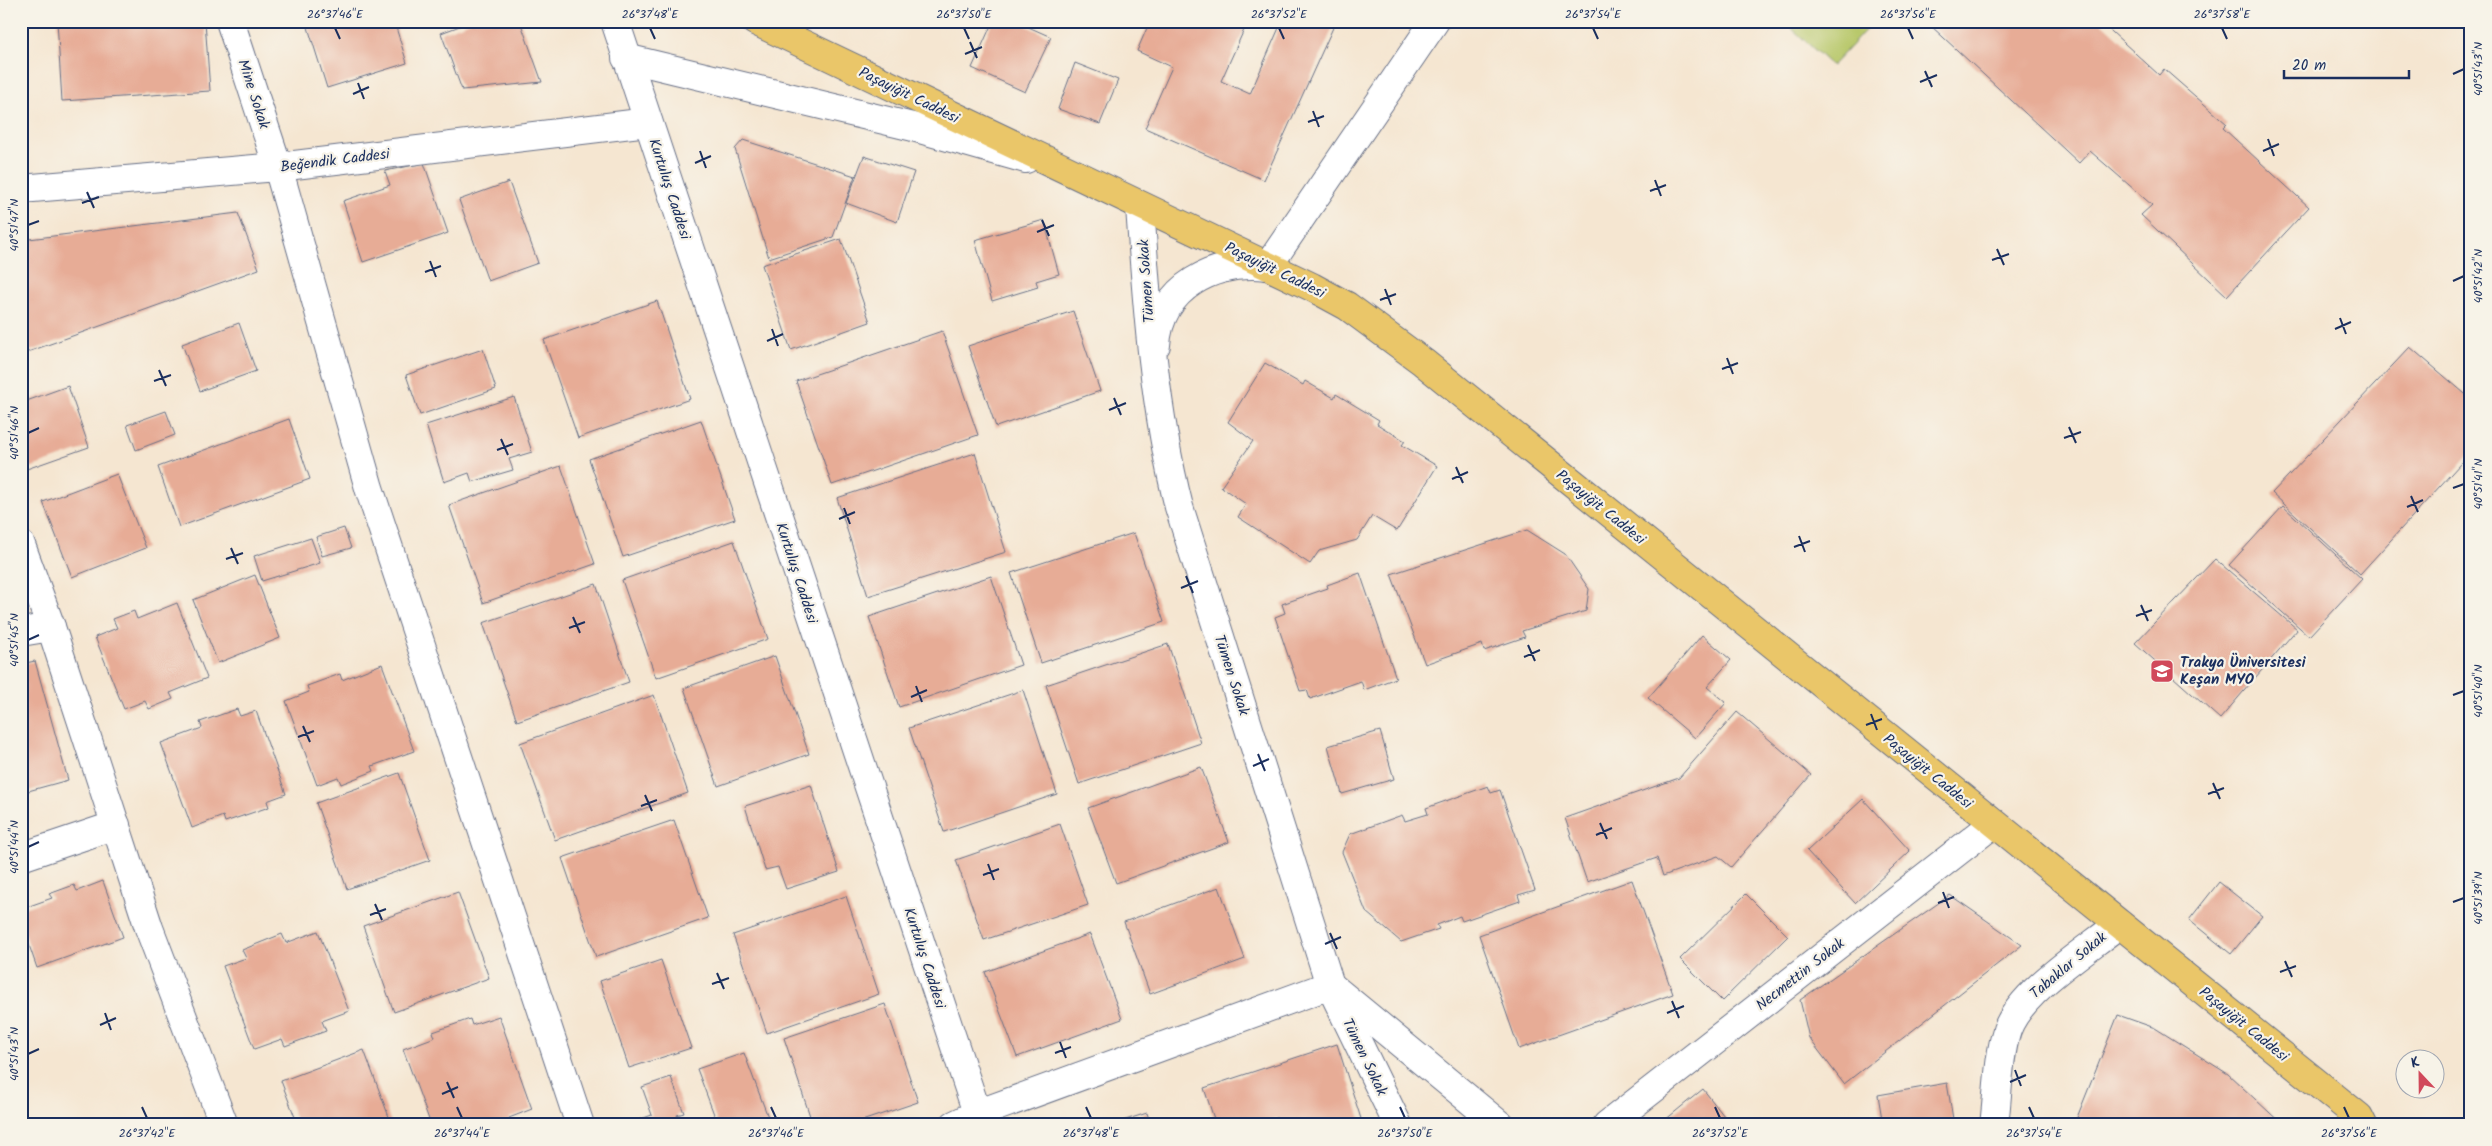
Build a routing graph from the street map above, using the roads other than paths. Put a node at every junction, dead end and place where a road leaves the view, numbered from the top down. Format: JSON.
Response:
{"nodes":[{"id":1,"x":230,"y":21,"type":"edge"},
{"id":2,"x":615,"y":21,"type":"edge"},
{"id":3,"x":755,"y":21,"type":"edge"},
{"id":4,"x":1435,"y":21,"type":"edge"},
{"id":5,"x":626,"y":58,"type":"junction"},
{"id":6,"x":648,"y":122,"type":"junction"},
{"id":7,"x":278,"y":167,"type":"junction"},
{"id":8,"x":1066,"y":170,"type":"junction"},
{"id":9,"x":21,"y":189,"type":"edge"},
{"id":10,"x":1140,"y":207,"type":"junction"},
{"id":11,"x":1268,"y":266,"type":"junction"},
{"id":12,"x":1154,"y":370,"type":"junction"},
{"id":13,"x":21,"y":545,"type":"edge"},
{"id":14,"x":51,"y":627,"type":"junction"},
{"id":15,"x":21,"y":632,"type":"edge"},
{"id":16,"x":1993,"y":824,"type":"junction"},
{"id":17,"x":116,"y":826,"type":"junction"},
{"id":18,"x":21,"y":856,"type":"edge"},
{"id":19,"x":2119,"y":924,"type":"junction"},
{"id":20,"x":1330,"y":985,"type":"junction"},
{"id":21,"x":971,"y":1121,"type":"edge"},
{"id":22,"x":2363,"y":1122,"type":"edge"},
{"id":23,"x":224,"y":1125,"type":"edge"},
{"id":24,"x":580,"y":1125,"type":"edge"},
{"id":25,"x":1398,"y":1125,"type":"edge"},
{"id":26,"x":1500,"y":1125,"type":"edge"},
{"id":27,"x":1607,"y":1125,"type":"edge"},
{"id":28,"x":1994,"y":1125,"type":"edge"}],
"edges":[{"from":1,"to":7,"type":"street","name":"Mine Sokak"},
{"from":2,"to":5,"type":"street","name":"Kurtuluş Caddesi"},
{"from":3,"to":8,"type":"main road","name":"Paşayiğit Caddesi"},
{"from":4,"to":11,"type":"street"},
{"from":5,"to":6,"type":"street","name":"Kurtuluş Caddesi"},
{"from":5,"to":8,"type":"street"},
{"from":6,"to":7,"type":"street","name":"Beğendik Caddesi"},
{"from":6,"to":21,"type":"street","name":"Kurtuluş Caddesi"},
{"from":7,"to":9,"type":"street","name":"Beğendik Caddesi"},
{"from":7,"to":24,"type":"street","name":"Mine Sokak"},
{"from":8,"to":10,"type":"main road","name":"Paşayiğit Caddesi"},
{"from":10,"to":11,"type":"main road","name":"Paşayiğit Caddesi"},
{"from":10,"to":12,"type":"street","name":"Tümen Sokak"},
{"from":11,"to":12,"type":"street"},
{"from":11,"to":16,"type":"main road","name":"Paşayiğit Caddesi"},
{"from":12,"to":20,"type":"street","name":"Tümen Sokak"},
{"from":13,"to":14,"type":"street"},
{"from":14,"to":15,"type":"street"},
{"from":14,"to":17,"type":"street"},
{"from":16,"to":19,"type":"main road","name":"Paşayiğit Caddesi"},
{"from":16,"to":27,"type":"street","name":"Necmettin Sokak"},
{"from":17,"to":18,"type":"street"},
{"from":17,"to":23,"type":"street"},
{"from":19,"to":22,"type":"main road","name":"Paşayiğit Caddesi"},
{"from":19,"to":28,"type":"street","name":"Tabaklar Sokak"},
{"from":20,"to":21,"type":"street"},
{"from":20,"to":25,"type":"street","name":"Tümen Sokak"},
{"from":20,"to":26,"type":"street"}]}
